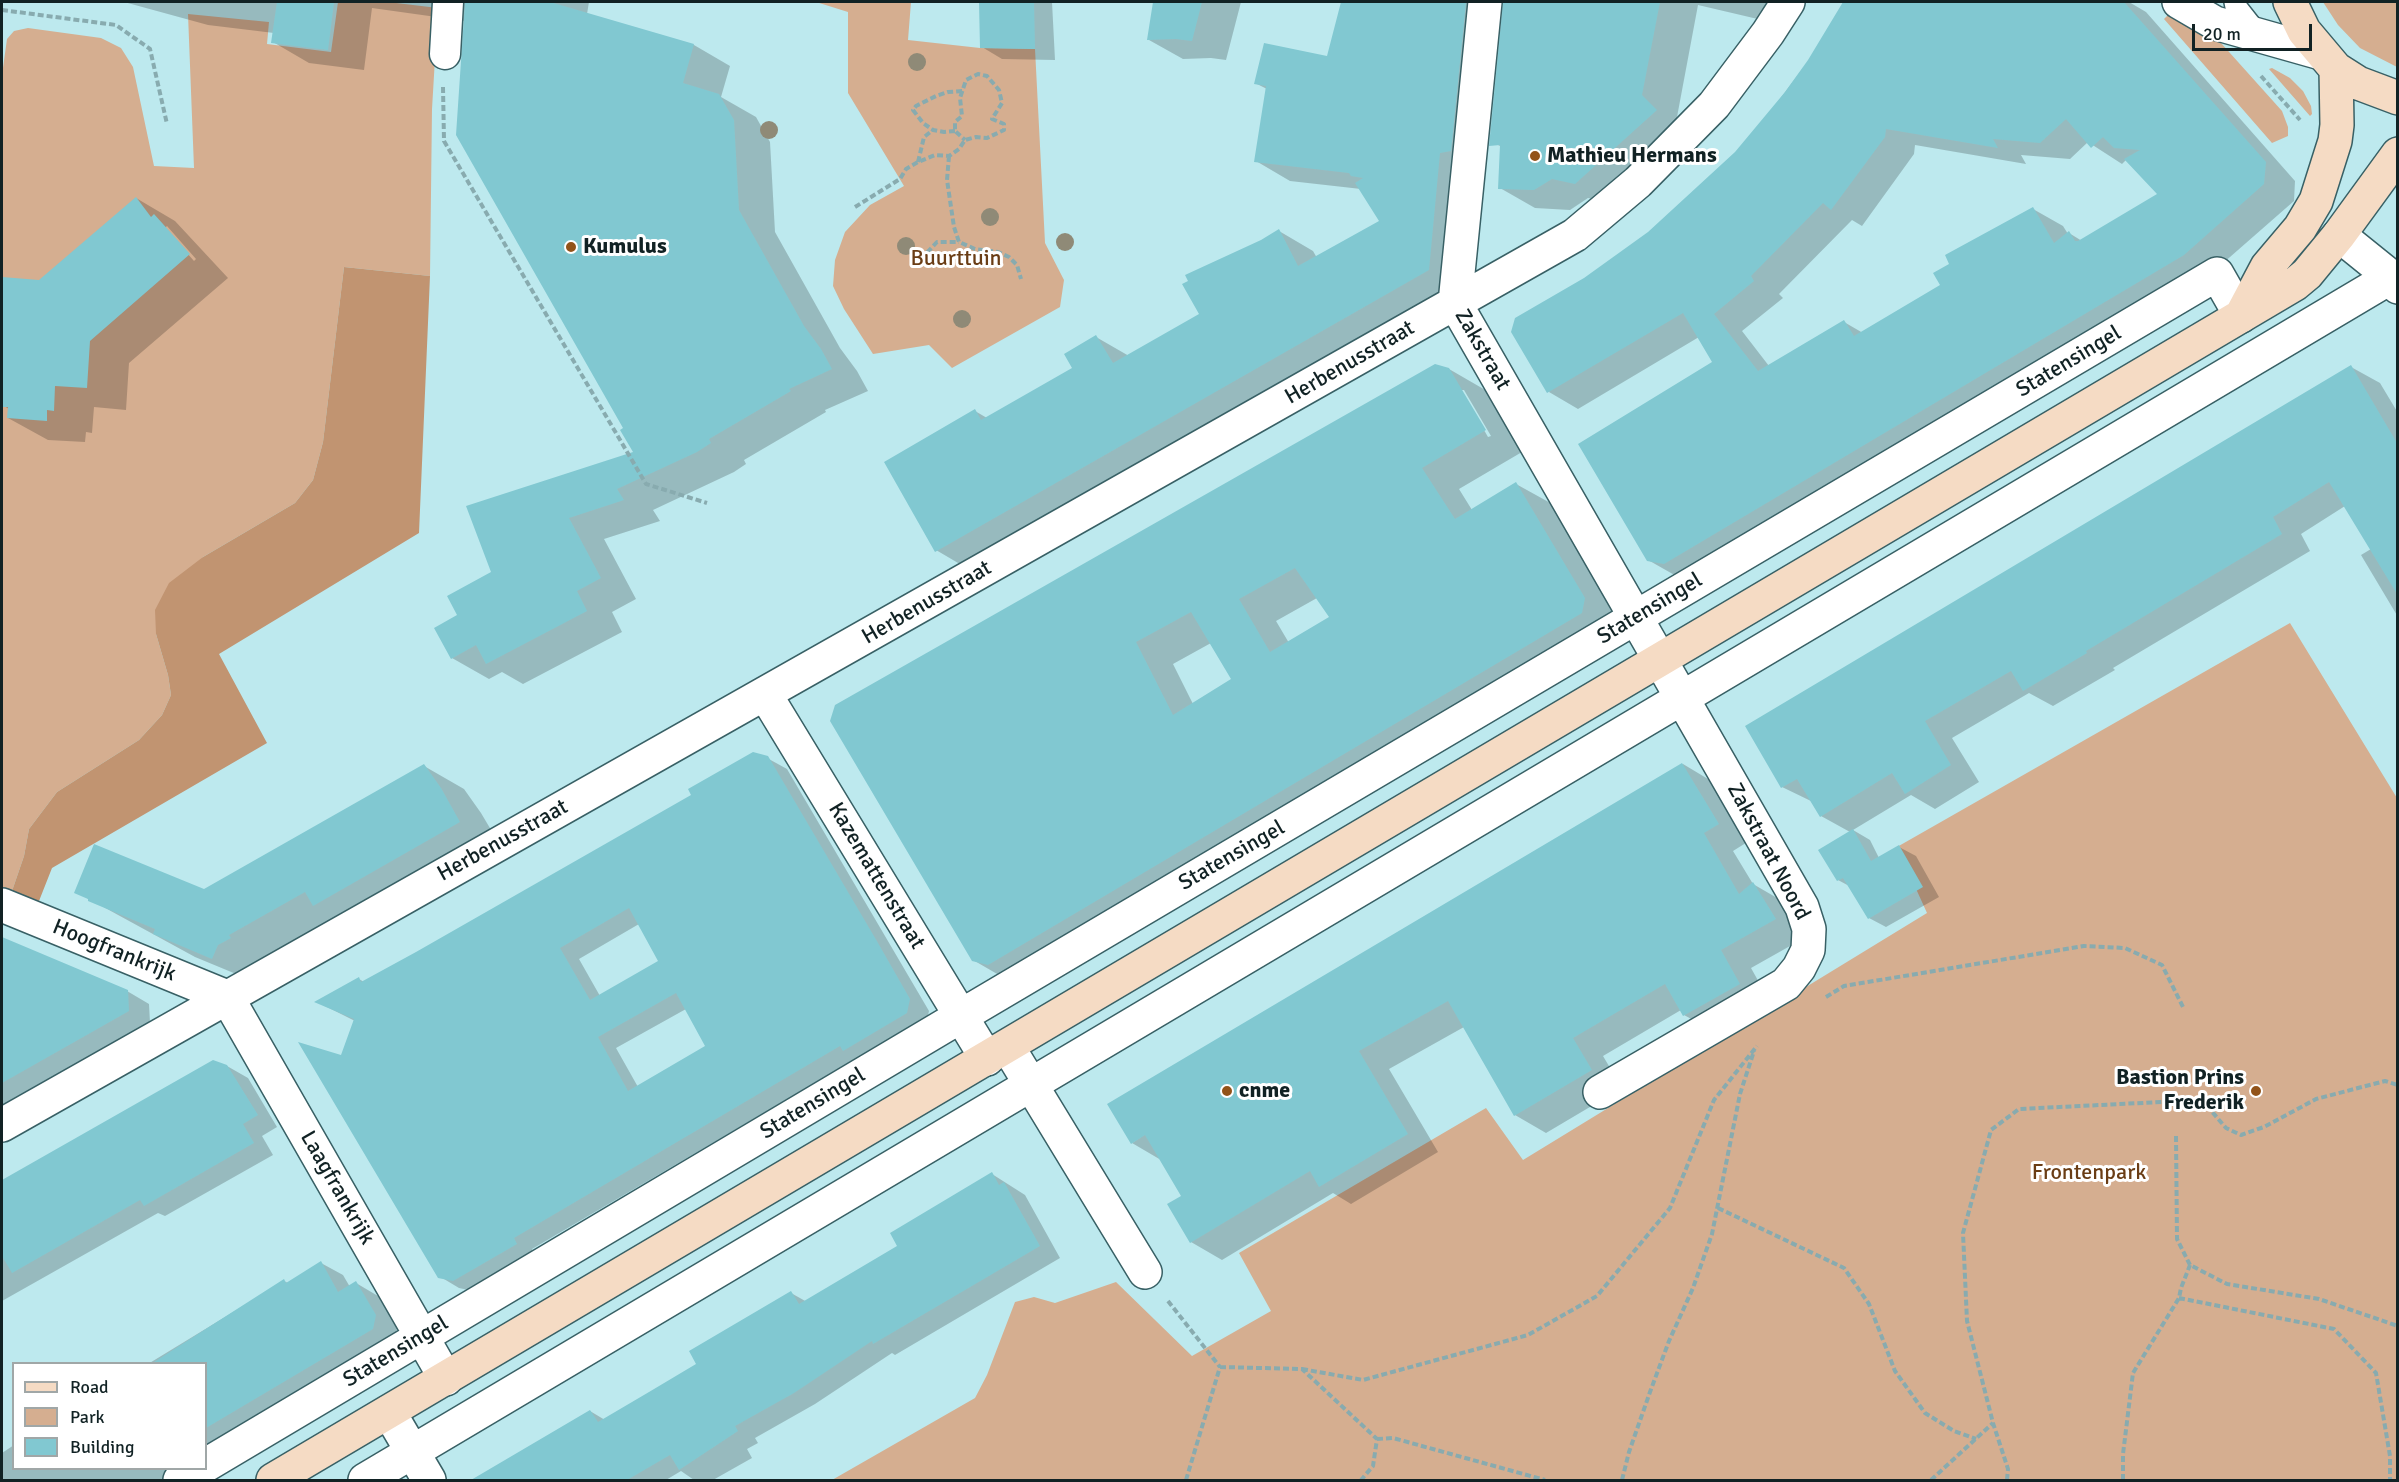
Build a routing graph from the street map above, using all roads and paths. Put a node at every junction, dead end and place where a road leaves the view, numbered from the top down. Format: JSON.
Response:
{"nodes":[{"id":1,"x":448,"y":2,"type":"edge"},
{"id":2,"x":1485,"y":2,"type":"edge"},
{"id":3,"x":1788,"y":2,"type":"edge"},
{"id":4,"x":2179,"y":2,"type":"edge"},
{"id":5,"x":2235,"y":2,"type":"edge"},
{"id":6,"x":2290,"y":2,"type":"edge"},
{"id":7,"x":2,"y":10,"type":"edge"},
{"id":8,"x":2259,"y":36,"type":"junction"},
{"id":9,"x":445,"y":54,"type":"dead end"},
{"id":10,"x":2329,"y":61,"type":"junction"},
{"id":11,"x":2256,"y":70,"type":"dead end"},
{"id":12,"x":963,"y":91,"type":"junction"},
{"id":13,"x":2397,"y":98,"type":"edge"},
{"id":14,"x":441,"y":106,"type":"dead end"},
{"id":15,"x":167,"y":124,"type":"dead end"},
{"id":16,"x":2308,"y":127,"type":"dead end"},
{"id":17,"x":933,"y":130,"type":"junction"},
{"id":18,"x":955,"y":131,"type":"junction"},
{"id":19,"x":965,"y":140,"type":"junction"},
{"id":20,"x":2397,"y":154,"type":"edge"},
{"id":21,"x":949,"y":156,"type":"junction"},
{"id":22,"x":918,"y":162,"type":"junction"},
{"id":23,"x":855,"y":207,"type":"dead end"},
{"id":24,"x":2339,"y":235,"type":"junction"},
{"id":25,"x":959,"y":242,"type":"junction"},
{"id":26,"x":921,"y":259,"type":"dead end"},
{"id":27,"x":1021,"y":279,"type":"dead end"},
{"id":28,"x":2395,"y":279,"type":"edge"},
{"id":29,"x":1455,"y":303,"type":"junction"},
{"id":30,"x":2241,"y":316,"type":"junction"},
{"id":31,"x":707,"y":503,"type":"dead end"},
{"id":32,"x":1636,"y":618,"type":"junction"},
{"id":33,"x":1660,"y":660,"type":"junction"},
{"id":34,"x":765,"y":694,"type":"junction"},
{"id":35,"x":1682,"y":699,"type":"junction"},
{"id":36,"x":2,"y":905,"type":"edge"},
{"id":37,"x":228,"y":997,"type":"junction"},
{"id":38,"x":1825,"y":998,"type":"dead end"},
{"id":39,"x":2183,"y":1007,"type":"dead end"},
{"id":40,"x":961,"y":1016,"type":"junction"},
{"id":41,"x":1762,"y":1040,"type":"dead end"},
{"id":42,"x":1755,"y":1048,"type":"junction"},
{"id":43,"x":998,"y":1053,"type":"junction"},
{"id":44,"x":1032,"y":1085,"type":"junction"},
{"id":45,"x":2397,"y":1085,"type":"edge"},
{"id":46,"x":1600,"y":1092,"type":"dead end"},
{"id":47,"x":2,"y":1125,"type":"edge"},
{"id":48,"x":2176,"y":1136,"type":"dead end"},
{"id":49,"x":1718,"y":1208,"type":"junction"},
{"id":50,"x":2190,"y":1265,"type":"junction"},
{"id":51,"x":1145,"y":1272,"type":"joint"},
{"id":52,"x":2179,"y":1298,"type":"junction"},
{"id":53,"x":2397,"y":1326,"type":"edge"},
{"id":54,"x":422,"y":1337,"type":"junction"},
{"id":55,"x":1220,"y":1367,"type":"junction"},
{"id":56,"x":1302,"y":1369,"type":"junction"},
{"id":57,"x":446,"y":1379,"type":"junction"},
{"id":58,"x":389,"y":1412,"type":"junction"},
{"id":59,"x":1992,"y":1423,"type":"junction"},
{"id":60,"x":1377,"y":1439,"type":"junction"},
{"id":61,"x":1976,"y":1439,"type":"junction"},
{"id":62,"x":413,"y":1452,"type":"junction"},
{"id":63,"x":207,"y":1464,"type":"edge"},
{"id":64,"x":197,"y":1470,"type":"edge"},
{"id":65,"x":180,"y":1480,"type":"edge"},
{"id":66,"x":273,"y":1480,"type":"edge"},
{"id":67,"x":365,"y":1480,"type":"edge"},
{"id":68,"x":429,"y":1480,"type":"edge"},
{"id":69,"x":1186,"y":1480,"type":"edge"},
{"id":70,"x":1360,"y":1480,"type":"edge"},
{"id":71,"x":1545,"y":1480,"type":"edge"},
{"id":72,"x":1622,"y":1480,"type":"edge"},
{"id":73,"x":1931,"y":1480,"type":"edge"},
{"id":74,"x":2007,"y":1480,"type":"edge"},
{"id":75,"x":2123,"y":1480,"type":"edge"},
{"id":76,"x":2390,"y":1480,"type":"edge"}],
"edges":[{"from":1,"to":9,"type":"street"},
{"from":2,"to":29,"type":"street","name":"Zakstraat"},
{"from":3,"to":29,"type":"street","name":"Herbenusstraat"},
{"from":4,"to":8,"type":"street"},
{"from":5,"to":8,"type":"lane"},
{"from":6,"to":10,"type":"main road"},
{"from":7,"to":15,"type":"path"},
{"from":8,"to":10,"type":"street"},
{"from":10,"to":13,"type":"main road"},
{"from":10,"to":30,"type":"main road"},
{"from":11,"to":16,"type":"path"},
{"from":12,"to":17,"type":"path"},
{"from":12,"to":18,"type":"path"},
{"from":12,"to":19,"type":"path"},
{"from":14,"to":31,"type":"path"},
{"from":17,"to":18,"type":"path"},
{"from":17,"to":22,"type":"path"},
{"from":18,"to":19,"type":"path"},
{"from":19,"to":21,"type":"path"},
{"from":20,"to":24,"type":"main road"},
{"from":21,"to":22,"type":"path"},
{"from":21,"to":25,"type":"path"},
{"from":22,"to":23,"type":"path"},
{"from":24,"to":28,"type":"street"},
{"from":24,"to":30,"type":"main road"},
{"from":25,"to":26,"type":"path"},
{"from":25,"to":27,"type":"path"},
{"from":28,"to":35,"type":"street"},
{"from":29,"to":32,"type":"street","name":"Zakstraat"},
{"from":29,"to":34,"type":"street","name":"Herbenusstraat"},
{"from":30,"to":32,"type":"street","name":"Statensingel"},
{"from":30,"to":33,"type":"main road"},
{"from":32,"to":33,"type":"street","name":"Zakstraat"},
{"from":32,"to":40,"type":"street","name":"Statensingel"},
{"from":33,"to":35,"type":"street","name":"Zakstraat Noord"},
{"from":33,"to":43,"type":"main road"},
{"from":34,"to":37,"type":"street","name":"Herbenusstraat"},
{"from":34,"to":40,"type":"street","name":"Kazemattenstraat"},
{"from":35,"to":44,"type":"street"},
{"from":35,"to":46,"type":"street","name":"Zakstraat Noord"},
{"from":36,"to":37,"type":"street","name":"Hoogfrankrijk"},
{"from":37,"to":47,"type":"street","name":"Herbenusstraat"},
{"from":37,"to":54,"type":"street","name":"Laagfrankrijk"},
{"from":38,"to":39,"type":"path"},
{"from":40,"to":43,"type":"street","name":"Kazemattenstraat"},
{"from":40,"to":54,"type":"street","name":"Statensingel"},
{"from":41,"to":42,"type":"path"},
{"from":42,"to":49,"type":"path"},
{"from":42,"to":56,"type":"path"},
{"from":43,"to":44,"type":"street","name":"Kazemattenstraat"},
{"from":43,"to":57,"type":"main road"},
{"from":44,"to":51,"type":"street","name":"Kazemattenstraat"},
{"from":44,"to":62,"type":"street"},
{"from":45,"to":59,"type":"path"},
{"from":48,"to":50,"type":"path"},
{"from":49,"to":61,"type":"path"},
{"from":49,"to":72,"type":"path"},
{"from":50,"to":52,"type":"path"},
{"from":50,"to":53,"type":"path"},
{"from":51,"to":55,"type":"path"},
{"from":52,"to":75,"type":"path"},
{"from":52,"to":76,"type":"path"},
{"from":54,"to":57,"type":"street","name":"Laagfrankrijk"},
{"from":54,"to":63,"type":"street","name":"Statensingel"},
{"from":55,"to":56,"type":"path"},
{"from":55,"to":69,"type":"path"},
{"from":56,"to":60,"type":"path"},
{"from":57,"to":58,"type":"main road"},
{"from":58,"to":62,"type":"street"},
{"from":58,"to":66,"type":"main road"},
{"from":59,"to":61,"type":"path"},
{"from":59,"to":74,"type":"path"},
{"from":60,"to":70,"type":"path"},
{"from":60,"to":71,"type":"path"},
{"from":61,"to":73,"type":"path"},
{"from":62,"to":67,"type":"street"},
{"from":62,"to":68,"type":"street"},
{"from":64,"to":65,"type":"street"}]}
